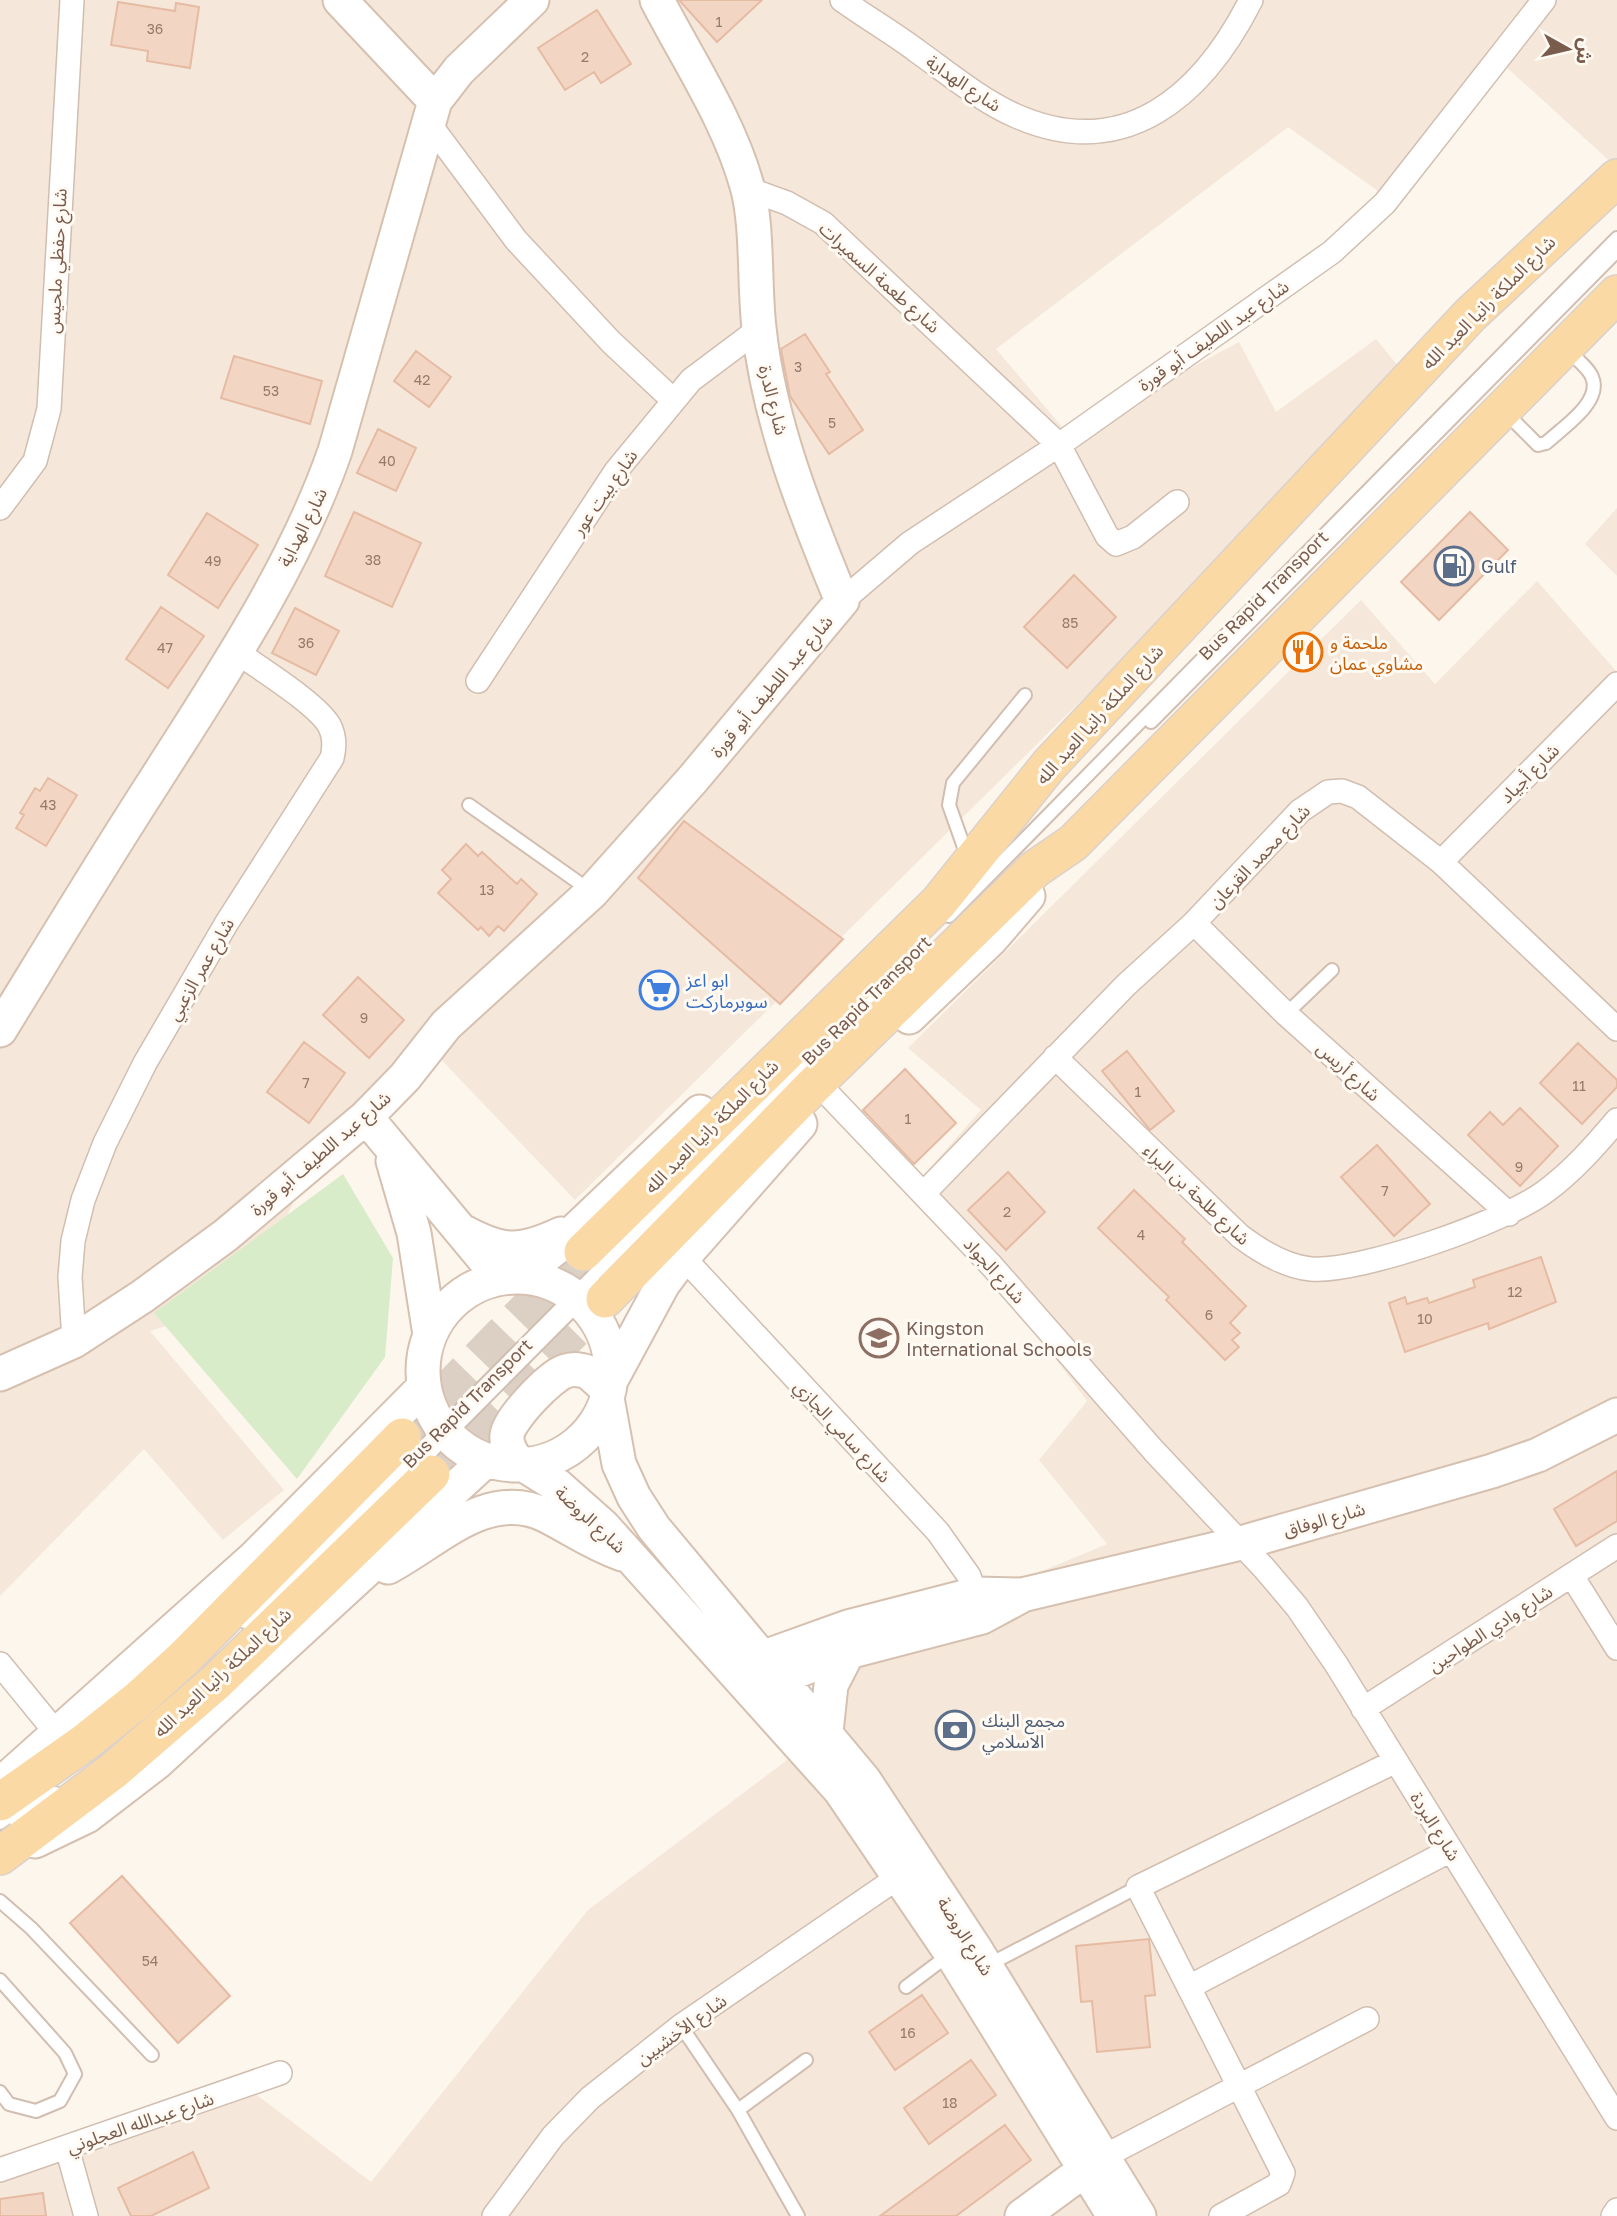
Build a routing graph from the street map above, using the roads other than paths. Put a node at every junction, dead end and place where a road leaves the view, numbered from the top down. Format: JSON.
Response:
{"nodes":[{"id":1,"x":72,"y":0,"type":"edge"},
{"id":2,"x":340,"y":0,"type":"edge"},
{"id":3,"x":532,"y":0,"type":"edge"},
{"id":4,"x":657,"y":0,"type":"edge"},
{"id":5,"x":842,"y":0,"type":"edge"},
{"id":6,"x":1251,"y":0,"type":"edge"},
{"id":7,"x":1544,"y":0,"type":"edge"},
{"id":8,"x":432,"y":111,"type":"junction"},
{"id":9,"x":1617,"y":178,"type":"edge"},
{"id":10,"x":748,"y":189,"type":"junction"},
{"id":11,"x":1617,"y":238,"type":"edge"},
{"id":12,"x":1617,"y":251,"type":"edge"},
{"id":13,"x":1617,"y":294,"type":"edge"},
{"id":14,"x":759,"y":329,"type":"junction"},
{"id":15,"x":1564,"y":347,"type":"junction"},
{"id":16,"x":673,"y":400,"type":"junction"},
{"id":17,"x":1502,"y":409,"type":"junction"},
{"id":18,"x":1059,"y":445,"type":"junction"},
{"id":19,"x":1177,"y":502,"type":"dead end"},
{"id":20,"x":0,"y":508,"type":"edge"},
{"id":21,"x":842,"y":601,"type":"junction"},
{"id":22,"x":237,"y":652,"type":"junction"},
{"id":23,"x":478,"y":681,"type":"dead end"},
{"id":24,"x":1617,"y":684,"type":"edge"},
{"id":25,"x":1025,"y":695,"type":"dead end"},
{"id":26,"x":1049,"y":765,"type":"junction"},
{"id":27,"x":469,"y":805,"type":"dead end"},
{"id":28,"x":1073,"y":843,"type":"junction"},
{"id":29,"x":965,"y":850,"type":"junction"},
{"id":30,"x":1441,"y":862,"type":"junction"},
{"id":31,"x":592,"y":892,"type":"junction"},
{"id":32,"x":1194,"y":923,"type":"junction"},
{"id":33,"x":1332,"y":970,"type":"dead end"},
{"id":34,"x":895,"y":971,"type":"dead end"},
{"id":35,"x":892,"y":985,"type":"dead end"},
{"id":36,"x":1286,"y":1014,"type":"junction"},
{"id":37,"x":1617,"y":1029,"type":"edge"},
{"id":38,"x":0,"y":1030,"type":"edge"},
{"id":39,"x":1055,"y":1057,"type":"junction"},
{"id":40,"x":828,"y":1094,"type":"junction"},
{"id":41,"x":366,"y":1117,"type":"junction"},
{"id":42,"x":1617,"y":1120,"type":"edge"},
{"id":43,"x":389,"y":1149,"type":"junction"},
{"id":44,"x":924,"y":1193,"type":"junction"},
{"id":45,"x":1509,"y":1214,"type":"junction"},
{"id":46,"x":461,"y":1231,"type":"junction"},
{"id":47,"x":581,"y":1239,"type":"junction"},
{"id":48,"x":682,"y":1257,"type":"junction"},
{"id":49,"x":510,"y":1278,"type":"junction"},
{"id":50,"x":586,"y":1299,"type":"junction"},
{"id":51,"x":430,"y":1335,"type":"junction"},
{"id":52,"x":74,"y":1341,"type":"junction"},
{"id":53,"x":0,"y":1374,"type":"edge"},
{"id":54,"x":424,"y":1387,"type":"junction"},
{"id":55,"x":609,"y":1390,"type":"junction"},
{"id":56,"x":1617,"y":1415,"type":"edge"},
{"id":57,"x":445,"y":1432,"type":"junction"},
{"id":58,"x":402,"y":1437,"type":"tunnel mouth"},
{"id":59,"x":486,"y":1461,"type":"junction"},
{"id":60,"x":524,"y":1465,"type":"junction"},
{"id":61,"x":430,"y":1474,"type":"tunnel mouth"},
{"id":62,"x":1241,"y":1543,"type":"junction"},
{"id":63,"x":1617,"y":1546,"type":"edge"},
{"id":64,"x":631,"y":1557,"type":"junction"},
{"id":65,"x":1572,"y":1576,"type":"junction"},
{"id":66,"x":345,"y":1589,"type":"junction"},
{"id":67,"x":979,"y":1606,"type":"junction"},
{"id":68,"x":239,"y":1632,"type":"dead end"},
{"id":69,"x":1617,"y":1648,"type":"edge"},
{"id":70,"x":848,"y":1652,"type":"junction"},
{"id":71,"x":0,"y":1664,"type":"edge"},
{"id":72,"x":755,"y":1673,"type":"junction"},
{"id":73,"x":183,"y":1692,"type":"dead end"},
{"id":74,"x":1363,"y":1709,"type":"junction"},
{"id":75,"x":826,"y":1732,"type":"junction"},
{"id":76,"x":58,"y":1735,"type":"junction"},
{"id":77,"x":123,"y":1744,"type":"dead end"},
{"id":78,"x":1396,"y":1761,"type":"junction"},
{"id":79,"x":67,"y":1780,"type":"dead end"},
{"id":80,"x":0,"y":1785,"type":"edge"},
{"id":81,"x":0,"y":1801,"type":"edge"},
{"id":82,"x":2,"y":1840,"type":"edge"},
{"id":83,"x":1451,"y":1850,"type":"junction"},
{"id":84,"x":900,"y":1876,"type":"junction"},
{"id":85,"x":1138,"y":1887,"type":"junction"},
{"id":86,"x":0,"y":1900,"type":"edge"},
{"id":87,"x":951,"y":1953,"type":"junction"},
{"id":88,"x":985,"y":1966,"type":"junction"},
{"id":89,"x":0,"y":1980,"type":"edge"},
{"id":90,"x":906,"y":1987,"type":"dead end"},
{"id":91,"x":1188,"y":1987,"type":"junction"},
{"id":92,"x":1367,"y":2019,"type":"dead end"},
{"id":93,"x":681,"y":2026,"type":"junction"},
{"id":94,"x":152,"y":2055,"type":"dead end"},
{"id":95,"x":806,"y":2060,"type":"dead end"},
{"id":96,"x":279,"y":2073,"type":"dead end"},
{"id":97,"x":1240,"y":2086,"type":"junction"},
{"id":98,"x":0,"y":2092,"type":"edge"},
{"id":99,"x":738,"y":2110,"type":"junction"},
{"id":100,"x":1617,"y":2118,"type":"edge"},
{"id":101,"x":67,"y":2148,"type":"junction"},
{"id":102,"x":0,"y":2169,"type":"edge"},
{"id":103,"x":1099,"y":2172,"type":"junction"},
{"id":104,"x":1617,"y":2210,"type":"edge"},
{"id":105,"x":86,"y":2216,"type":"edge"},
{"id":106,"x":494,"y":2216,"type":"edge"},
{"id":107,"x":798,"y":2216,"type":"edge"},
{"id":108,"x":1022,"y":2216,"type":"edge"},
{"id":109,"x":1054,"y":2216,"type":"edge"},
{"id":110,"x":1114,"y":2216,"type":"edge"},
{"id":111,"x":1139,"y":2216,"type":"edge"},
{"id":112,"x":1221,"y":2216,"type":"edge"},
{"id":113,"x":1613,"y":2216,"type":"edge"}],
"edges":[{"from":1,"to":20,"type":"street","name":"شارع حفظي ملحيس"},
{"from":2,"to":8,"type":"street"},
{"from":3,"to":8,"type":"street","name":"شارع الهداية"},
{"from":4,"to":10,"type":"street"},
{"from":5,"to":6,"type":"street","name":"شارع الهداية"},
{"from":7,"to":18,"type":"street","name":"شارع عبد اللطيف أبو قورة"},
{"from":8,"to":16,"type":"street"},
{"from":8,"to":22,"type":"street","name":"شارع الهداية"},
{"from":9,"to":26,"type":"main road","name":"شارع الملكة رانيا العبد الله"},
{"from":10,"to":14,"type":"street","name":"شارع الدرة"},
{"from":10,"to":18,"type":"street","name":"شارع طعمة السميرات"},
{"from":11,"to":12,"type":"lane","name":"Bus Rapid Transport"},
{"from":13,"to":15,"type":"main road"},
{"from":14,"to":16,"type":"street","name":"شارع بيت عور"},
{"from":14,"to":21,"type":"street","name":"شارع الدرة"},
{"from":15,"to":17,"type":"main road"},
{"from":15,"to":17,"type":"lane"},
{"from":16,"to":23,"type":"street","name":"شارع بيت عور"},
{"from":17,"to":28,"type":"main road"},
{"from":18,"to":19,"type":"street","name":"شارع طعمة السميرات"},
{"from":18,"to":21,"type":"street","name":"شارع عبد اللطيف أبو قورة"},
{"from":21,"to":31,"type":"street","name":"شارع عبد اللطيف أبو قورة"},
{"from":22,"to":38,"type":"street","name":"شارع الهداية"},
{"from":22,"to":52,"type":"street","name":"شارع عمر الزعبي"},
{"from":24,"to":30,"type":"street","name":"شارع أجياد"},
{"from":25,"to":29,"type":"lane"},
{"from":26,"to":29,"type":"street"},
{"from":26,"to":47,"type":"main road","name":"شارع الملكة رانيا العبد الله"},
{"from":27,"to":31,"type":"lane"},
{"from":28,"to":40,"type":"street"},
{"from":28,"to":50,"type":"main road"},
{"from":29,"to":47,"type":"street"},
{"from":30,"to":32,"type":"street","name":"شارع محمد القرعان"},
{"from":30,"to":37,"type":"street","name":"شارع محمد القرعان"},
{"from":31,"to":41,"type":"street","name":"شارع عبد اللطيف أبو قورة"},
{"from":32,"to":36,"type":"street","name":"شارع أريس"},
{"from":32,"to":39,"type":"street","name":"شارع محمد القرعان"},
{"from":33,"to":36,"type":"lane"},
{"from":34,"to":50,"type":"lane","name":"Bus Rapid Transport"},
{"from":35,"to":50,"type":"lane","name":"Bus Rapid Transport"},
{"from":36,"to":45,"type":"street","name":"شارع أريس"},
{"from":39,"to":44,"type":"street","name":"شارع محمد القرعان"},
{"from":39,"to":45,"type":"street","name":"شارع طلحة بن البراء"},
{"from":40,"to":44,"type":"street","name":"شارع الجواد"},
{"from":40,"to":48,"type":"street"},
{"from":41,"to":43,"type":"street"},
{"from":41,"to":52,"type":"street","name":"شارع عبد اللطيف أبو قورة"},
{"from":42,"to":45,"type":"street","name":"شارع طلحة بن البراء"},
{"from":43,"to":46,"type":"street"},
{"from":43,"to":51,"type":"street"},
{"from":44,"to":62,"type":"street","name":"شارع الجواد"},
{"from":46,"to":47,"type":"street"},
{"from":46,"to":49,"type":"street"},
{"from":47,"to":49,"type":"street"},
{"from":48,"to":55,"type":"street"},
{"from":48,"to":67,"type":"street","name":"شارع سامي الجازي"},
{"from":49,"to":50,"type":"street"},
{"from":49,"to":51,"type":"street"},
{"from":50,"to":55,"type":"street"},
{"from":50,"to":57,"type":"lane","name":"Bus Rapid Transport"},
{"from":51,"to":54,"type":"street"},
{"from":52,"to":53,"type":"street","name":"شارع عبد اللطيف أبو قورة"},
{"from":54,"to":57,"type":"street"},
{"from":54,"to":76,"type":"street"},
{"from":55,"to":60,"type":"street"},
{"from":55,"to":60,"type":"street","name":"شارع الروضة"},
{"from":55,"to":72,"type":"street","name":"شارع الروضة"},
{"from":56,"to":62,"type":"street","name":"شارع الوفاق"},
{"from":57,"to":59,"type":"street"},
{"from":57,"to":68,"type":"lane","name":"Bus Rapid Transport"},
{"from":58,"to":81,"type":"main road","name":"شارع الملكة رانيا العبد الله"},
{"from":59,"to":60,"type":"street"},
{"from":59,"to":66,"type":"street"},
{"from":60,"to":64,"type":"street","name":"شارع الروضة"},
{"from":61,"to":82,"type":"main road","name":"شارع الملكة رانيا العبد الله"},
{"from":62,"to":67,"type":"street","name":"شارع الوفاق"},
{"from":62,"to":74,"type":"street","name":"شارع البردة"},
{"from":63,"to":65,"type":"street","name":"شارع وادي الطواحين"},
{"from":64,"to":66,"type":"street"},
{"from":64,"to":72,"type":"street","name":"شارع الروضة"},
{"from":65,"to":69,"type":"street"},
{"from":65,"to":74,"type":"street","name":"شارع وادي الطواحين"},
{"from":66,"to":82,"type":"street"},
{"from":67,"to":70,"type":"street","name":"شارع الوفاق"},
{"from":67,"to":72,"type":"street","name":"شارع الوفاق"},
{"from":70,"to":72,"type":"street","name":"شارع الوفاق"},
{"from":70,"to":75,"type":"street"},
{"from":71,"to":76,"type":"street"},
{"from":72,"to":75,"type":"street","name":"شارع الروضة"},
{"from":72,"to":84,"type":"street","name":"شارع الروضة"},
{"from":73,"to":77,"type":"lane"},
{"from":74,"to":78,"type":"street","name":"شارع البردة"},
{"from":75,"to":88,"type":"street","name":"شارع الروضة"},
{"from":76,"to":80,"type":"street"},
{"from":78,"to":83,"type":"street","name":"شارع البردة"},
{"from":78,"to":85,"type":"street"},
{"from":79,"to":82,"type":"lane"},
{"from":83,"to":91,"type":"street"},
{"from":83,"to":100,"type":"street","name":"شارع البردة"},
{"from":84,"to":87,"type":"street","name":"شارع الروضة"},
{"from":84,"to":93,"type":"street","name":"شارع الأخشبين"},
{"from":85,"to":88,"type":"lane"},
{"from":85,"to":91,"type":"street"},
{"from":86,"to":94,"type":"lane"},
{"from":87,"to":90,"type":"lane"},
{"from":87,"to":103,"type":"street","name":"شارع الروضة"},
{"from":88,"to":103,"type":"street","name":"شارع الروضة"},
{"from":89,"to":98,"type":"lane"},
{"from":91,"to":97,"type":"street"},
{"from":92,"to":97,"type":"street"},
{"from":93,"to":99,"type":"lane"},
{"from":93,"to":106,"type":"street","name":"شارع الأخشبين"},
{"from":95,"to":99,"type":"lane"},
{"from":96,"to":101,"type":"street","name":"شارع عبدالله العجلوني"},
{"from":97,"to":103,"type":"street"},
{"from":97,"to":112,"type":"street"},
{"from":99,"to":107,"type":"lane"},
{"from":101,"to":102,"type":"street","name":"شارع عبدالله العجلوني"},
{"from":101,"to":105,"type":"street"},
{"from":103,"to":108,"type":"street"},
{"from":103,"to":109,"type":"street"},
{"from":103,"to":110,"type":"street","name":"شارع الروضة"},
{"from":103,"to":111,"type":"street","name":"شارع الروضة"},
{"from":104,"to":113,"type":"street"}]}
